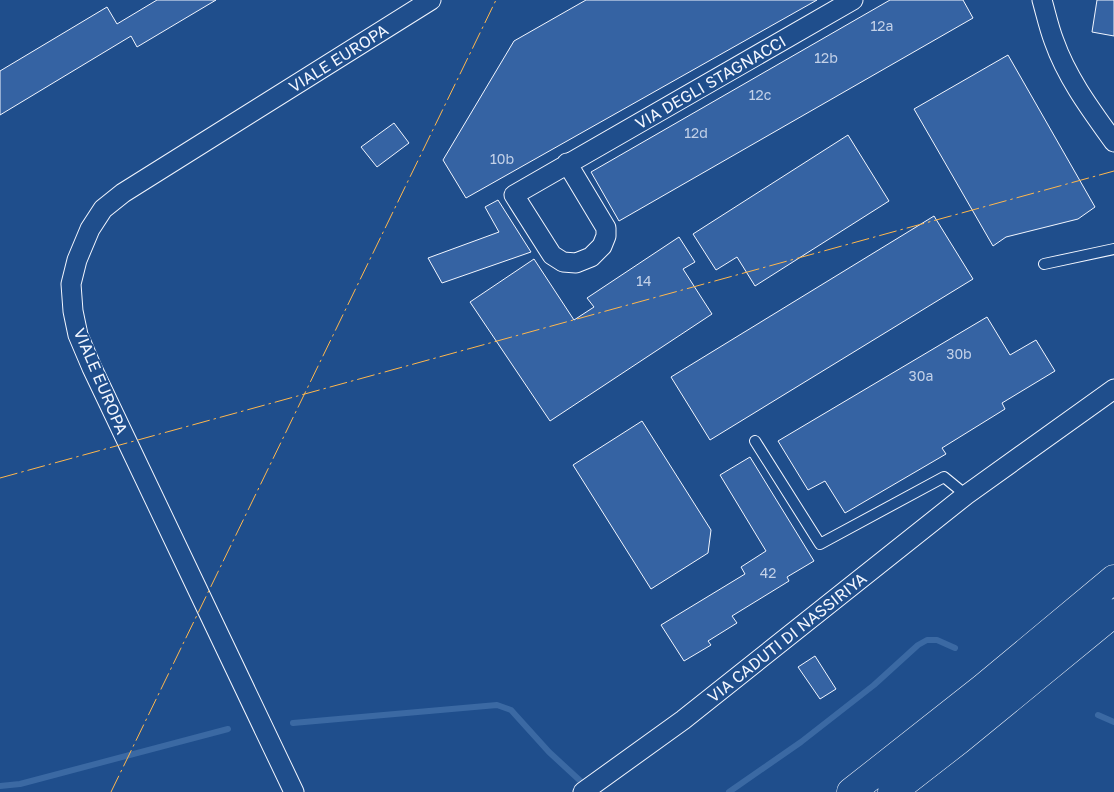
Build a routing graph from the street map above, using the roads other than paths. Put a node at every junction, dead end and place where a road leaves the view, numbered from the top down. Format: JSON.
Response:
{"nodes":[{"id":1,"x":431,"y":0,"type":"edge"},
{"id":2,"x":853,"y":0,"type":"edge"},
{"id":3,"x":1042,"y":0,"type":"edge"},
{"id":4,"x":1114,"y":142,"type":"edge"},
{"id":5,"x":567,"y":163,"type":"junction"},
{"id":6,"x":1114,"y":249,"type":"edge"},
{"id":7,"x":1044,"y":264,"type":"dead end"},
{"id":8,"x":1114,"y":389,"type":"edge"},
{"id":9,"x":755,"y":441,"type":"dead end"},
{"id":10,"x":966,"y":495,"type":"junction"},
{"id":11,"x":1114,"y":579,"type":"edge"},
{"id":12,"x":1114,"y":613,"type":"edge"},
{"id":13,"x":605,"y":777,"type":"junction"},
{"id":14,"x":294,"y":792,"type":"edge"},
{"id":15,"x":583,"y":792,"type":"edge"},
{"id":16,"x":590,"y":792,"type":"edge"},
{"id":17,"x":851,"y":792,"type":"edge"},
{"id":18,"x":892,"y":792,"type":"edge"}],
"edges":[{"from":1,"to":14,"type":"street","name":"VIALE EUROPA"},
{"from":2,"to":5,"type":"street","name":"VIA DEGLI STAGNACCI"},
{"from":3,"to":4,"type":"street"},
{"from":5,"to":5,"type":"street","name":"VIA DEGLI STAGNACCI"},
{"from":6,"to":7,"type":"lane"},
{"from":8,"to":10,"type":"street","name":"VIA CADUTI DI NASSIRIYA"},
{"from":9,"to":10,"type":"lane"},
{"from":10,"to":13,"type":"street","name":"VIA CADUTI DI NASSIRIYA"},
{"from":11,"to":17,"type":"highway"},
{"from":12,"to":18,"type":"highway"},
{"from":13,"to":15,"type":"street","name":"VIA CADUTI DI NASSIRIYA"},
{"from":13,"to":16,"type":"street","name":"VIA CADUTI DI NASSIRIYA"}]}
